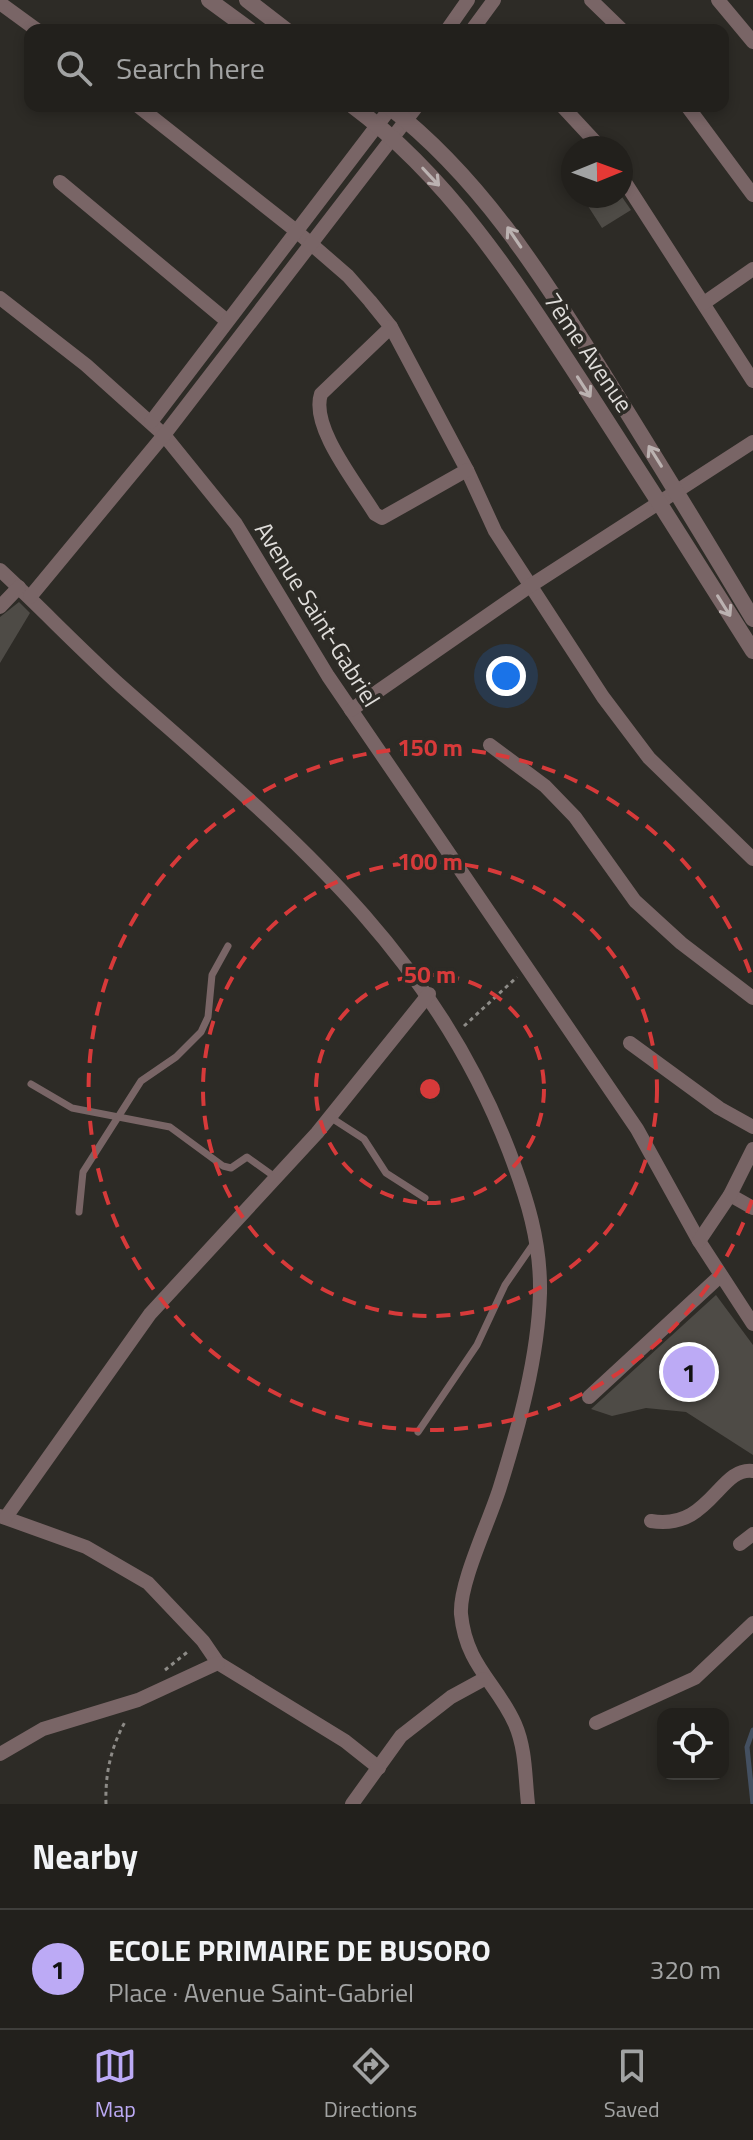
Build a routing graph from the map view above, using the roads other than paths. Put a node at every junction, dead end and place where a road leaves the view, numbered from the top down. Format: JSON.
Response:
{"nodes":[{"id":1,"x":209,"y":0,"type":"edge"},
{"id":2,"x":247,"y":0,"type":"edge"},
{"id":3,"x":468,"y":0,"type":"edge"},
{"id":4,"x":494,"y":0,"type":"edge"},
{"id":5,"x":591,"y":0,"type":"edge"},
{"id":6,"x":718,"y":0,"type":"edge"},
{"id":7,"x":0,"y":3,"type":"edge"},
{"id":8,"x":29,"y":24,"type":"edge"},
{"id":9,"x":242,"y":24,"type":"edge"},
{"id":10,"x":278,"y":24,"type":"edge"},
{"id":11,"x":451,"y":24,"type":"edge"},
{"id":12,"x":479,"y":24,"type":"edge"},
{"id":13,"x":616,"y":24,"type":"edge"},
{"id":14,"x":753,"y":42,"type":"edge"},
{"id":15,"x":146,"y":112,"type":"edge"},
{"id":16,"x":361,"y":112,"type":"edge"},
{"id":17,"x":386,"y":112,"type":"edge"},
{"id":18,"x":396,"y":112,"type":"edge"},
{"id":19,"x":413,"y":112,"type":"edge"},
{"id":20,"x":568,"y":112,"type":"edge"},
{"id":21,"x":691,"y":112,"type":"edge"},
{"id":22,"x":407,"y":121,"type":"junction"},
{"id":23,"x":377,"y":124,"type":"junction"},
{"id":24,"x":590,"y":136,"type":"edge"},
{"id":25,"x":393,"y":137,"type":"junction"},
{"id":26,"x":60,"y":182,"type":"dead end"},
{"id":27,"x":633,"y":194,"type":"edge"},
{"id":28,"x":753,"y":195,"type":"edge"},
{"id":29,"x":295,"y":230,"type":"junction"},
{"id":30,"x":309,"y":243,"type":"junction"},
{"id":31,"x":753,"y":269,"type":"edge"},
{"id":32,"x":0,"y":298,"type":"edge"},
{"id":33,"x":704,"y":303,"type":"junction"},
{"id":34,"x":227,"y":321,"type":"junction"},
{"id":35,"x":391,"y":327,"type":"junction"},
{"id":36,"x":753,"y":381,"type":"edge"},
{"id":37,"x":151,"y":422,"type":"junction"},
{"id":38,"x":164,"y":435,"type":"junction"},
{"id":39,"x":753,"y":442,"type":"edge"},
{"id":40,"x":467,"y":470,"type":"junction"},
{"id":41,"x":677,"y":491,"type":"junction"},
{"id":42,"x":659,"y":502,"type":"junction"},
{"id":43,"x":0,"y":570,"type":"edge"},
{"id":44,"x":530,"y":586,"type":"junction"},
{"id":45,"x":24,"y":592,"type":"junction"},
{"id":46,"x":0,"y":607,"type":"edge"},
{"id":47,"x":753,"y":619,"type":"edge"},
{"id":48,"x":753,"y":651,"type":"edge"},
{"id":49,"x":351,"y":710,"type":"junction"},
{"id":50,"x":490,"y":745,"type":"dead end"},
{"id":51,"x":753,"y":859,"type":"edge"},
{"id":52,"x":228,"y":946,"type":"dead end"},
{"id":53,"x":429,"y":994,"type":"junction"},
{"id":54,"x":753,"y":998,"type":"edge"},
{"id":55,"x":630,"y":1043,"type":"dead end"},
{"id":56,"x":31,"y":1084,"type":"dead end"},
{"id":57,"x":330,"y":1117,"type":"junction"},
{"id":58,"x":117,"y":1118,"type":"junction"},
{"id":59,"x":753,"y":1127,"type":"edge"},
{"id":60,"x":753,"y":1149,"type":"edge"},
{"id":61,"x":277,"y":1179,"type":"junction"},
{"id":62,"x":730,"y":1195,"type":"junction"},
{"id":63,"x":425,"y":1198,"type":"dead end"},
{"id":64,"x":753,"y":1208,"type":"edge"},
{"id":65,"x":79,"y":1212,"type":"dead end"},
{"id":66,"x":538,"y":1238,"type":"junction"},
{"id":67,"x":699,"y":1241,"type":"junction"},
{"id":68,"x":720,"y":1276,"type":"junction"},
{"id":69,"x":753,"y":1324,"type":"edge"},
{"id":70,"x":589,"y":1397,"type":"dead end"},
{"id":71,"x":418,"y":1432,"type":"dead end"},
{"id":72,"x":753,"y":1471,"type":"edge"},
{"id":73,"x":3,"y":1516,"type":"edge"},
{"id":74,"x":651,"y":1521,"type":"dead end"},
{"id":75,"x":753,"y":1534,"type":"edge"},
{"id":76,"x":740,"y":1544,"type":"dead end"},
{"id":77,"x":753,"y":1623,"type":"edge"},
{"id":78,"x":218,"y":1663,"type":"junction"},
{"id":79,"x":484,"y":1679,"type":"junction"},
{"id":80,"x":596,"y":1723,"type":"dead end"},
{"id":81,"x":0,"y":1754,"type":"edge"},
{"id":82,"x":379,"y":1768,"type":"junction"},
{"id":83,"x":352,"y":1804,"type":"edge"},
{"id":84,"x":528,"y":1804,"type":"edge"}],
"edges":[{"from":1,"to":9,"type":"street"},
{"from":2,"to":10,"type":"street"},
{"from":3,"to":11,"type":"street"},
{"from":4,"to":12,"type":"street"},
{"from":5,"to":13,"type":"street"},
{"from":6,"to":14,"type":"street"},
{"from":7,"to":8,"type":"street"},
{"from":15,"to":29,"type":"street"},
{"from":16,"to":23,"type":"street","name":"7ème Avenue"},
{"from":17,"to":23,"type":"street"},
{"from":18,"to":22,"type":"street","name":"7ème Avenue"},
{"from":19,"to":22,"type":"street"},
{"from":20,"to":24,"type":"street"},
{"from":21,"to":28,"type":"street"},
{"from":22,"to":25,"type":"street"},
{"from":41,"to":22,"type":"street","name":"7ème Avenue","one_way":true},
{"from":23,"to":25,"type":"street","name":"7ème Avenue"},
{"from":23,"to":29,"type":"street"},
{"from":25,"to":30,"type":"street"},
{"from":25,"to":42,"type":"street","name":"7ème Avenue","one_way":true},
{"from":26,"to":34,"type":"street"},
{"from":27,"to":33,"type":"street"},
{"from":29,"to":30,"type":"street"},
{"from":29,"to":34,"type":"street"},
{"from":30,"to":35,"type":"street"},
{"from":30,"to":38,"type":"street"},
{"from":31,"to":33,"type":"street"},
{"from":32,"to":37,"type":"street","name":"Avenue Saint-Gabriel"},
{"from":33,"to":36,"type":"street"},
{"from":34,"to":37,"type":"street"},
{"from":35,"to":40,"type":"street"},
{"from":35,"to":40,"type":"street"},
{"from":37,"to":38,"type":"street","name":"Avenue Saint-Gabriel"},
{"from":38,"to":45,"type":"street"},
{"from":38,"to":49,"type":"street","name":"Avenue Saint-Gabriel"},
{"from":39,"to":41,"type":"street"},
{"from":40,"to":44,"type":"street"},
{"from":41,"to":42,"type":"street"},
{"from":41,"to":47,"type":"street","name":"7ème Avenue"},
{"from":42,"to":44,"type":"street"},
{"from":42,"to":48,"type":"street","name":"7ème Avenue","one_way":true},
{"from":43,"to":45,"type":"street"},
{"from":44,"to":49,"type":"street"},
{"from":44,"to":51,"type":"street"},
{"from":45,"to":46,"type":"street"},
{"from":45,"to":53,"type":"street"},
{"from":49,"to":67,"type":"street","name":"Avenue Saint-Gabriel"},
{"from":50,"to":54,"type":"street"},
{"from":52,"to":58,"type":"lane"},
{"from":53,"to":57,"type":"street"},
{"from":53,"to":66,"type":"street"},
{"from":55,"to":59,"type":"street"},
{"from":56,"to":58,"type":"lane"},
{"from":57,"to":61,"type":"street"},
{"from":57,"to":63,"type":"lane"},
{"from":58,"to":61,"type":"lane"},
{"from":58,"to":65,"type":"lane"},
{"from":60,"to":62,"type":"street"},
{"from":61,"to":73,"type":"street"},
{"from":62,"to":64,"type":"street"},
{"from":62,"to":67,"type":"street"},
{"from":66,"to":71,"type":"lane"},
{"from":66,"to":79,"type":"street"},
{"from":67,"to":68,"type":"street","name":"Avenue Saint-Gabriel"},
{"from":68,"to":69,"type":"street","name":"Avenue Saint-Gabriel"},
{"from":68,"to":70,"type":"street"},
{"from":72,"to":74,"type":"street"},
{"from":73,"to":78,"type":"street"},
{"from":75,"to":76,"type":"street"},
{"from":77,"to":80,"type":"street"},
{"from":78,"to":81,"type":"street"},
{"from":78,"to":82,"type":"street"},
{"from":79,"to":82,"type":"street"},
{"from":79,"to":84,"type":"street"},
{"from":82,"to":83,"type":"street"}]}
